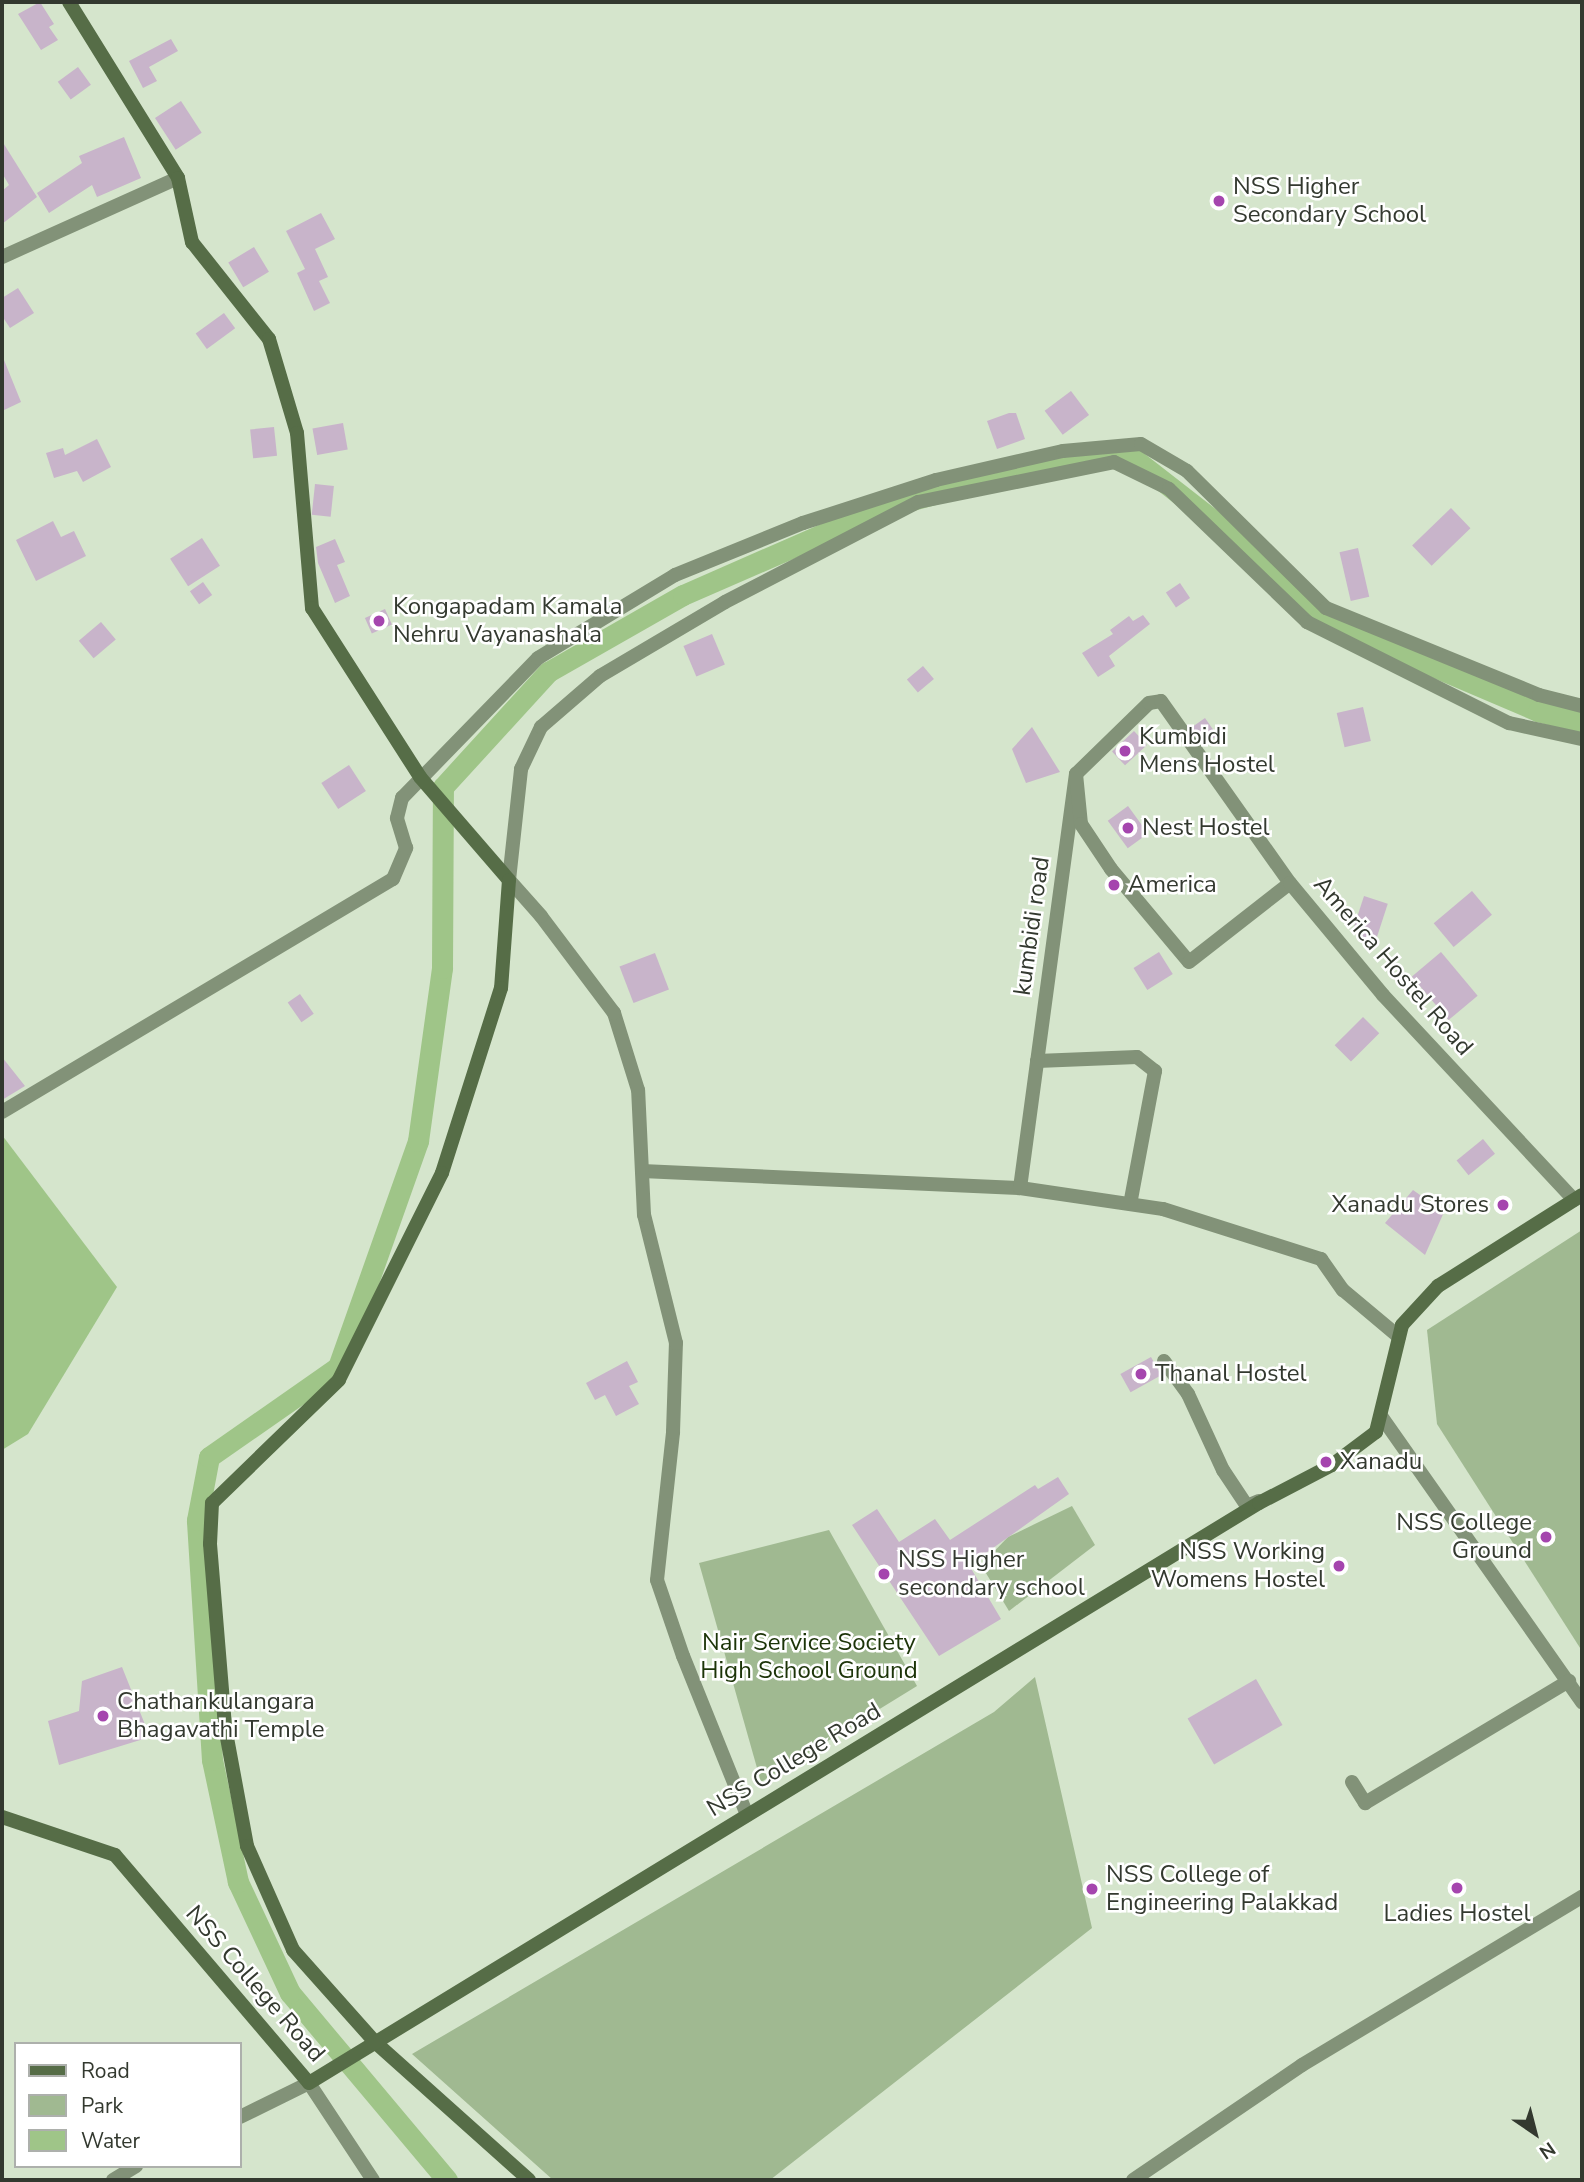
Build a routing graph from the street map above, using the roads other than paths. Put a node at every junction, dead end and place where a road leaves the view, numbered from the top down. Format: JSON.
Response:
{"nodes":[{"id":1,"x":69,"y":2,"type":"edge"},
{"id":2,"x":178,"y":178,"type":"junction"},
{"id":3,"x":2,"y":257,"type":"edge"},
{"id":4,"x":1582,"y":706,"type":"edge"},
{"id":5,"x":1582,"y":739,"type":"edge"},
{"id":6,"x":1076,"y":774,"type":"junction"},
{"id":7,"x":419,"y":776,"type":"junction"},
{"id":8,"x":509,"y":880,"type":"junction"},
{"id":9,"x":1290,"y":883,"type":"junction"},
{"id":10,"x":1037,"y":1061,"type":"junction"},
{"id":11,"x":2,"y":1112,"type":"edge"},
{"id":12,"x":642,"y":1171,"type":"junction"},
{"id":13,"x":1020,"y":1188,"type":"junction"},
{"id":14,"x":1578,"y":1198,"type":"edge"},
{"id":15,"x":1130,"y":1204,"type":"junction"},
{"id":16,"x":1399,"y":1337,"type":"junction"},
{"id":17,"x":1164,"y":1361,"type":"dead end"},
{"id":18,"x":1381,"y":1416,"type":"junction"},
{"id":19,"x":1274,"y":1495,"type":"junction"},
{"id":20,"x":1569,"y":1681,"type":"junction"},
{"id":21,"x":1582,"y":1702,"type":"edge"},
{"id":22,"x":1352,"y":1782,"type":"dead end"},
{"id":23,"x":747,"y":1815,"type":"junction"},
{"id":24,"x":2,"y":1817,"type":"edge"},
{"id":25,"x":1582,"y":1897,"type":"edge"},
{"id":26,"x":370,"y":2046,"type":"junction"},
{"id":27,"x":315,"y":2080,"type":"junction"},
{"id":28,"x":242,"y":2116,"type":"edge"},
{"id":29,"x":133,"y":2168,"type":"edge"},
{"id":30,"x":113,"y":2180,"type":"edge"},
{"id":31,"x":373,"y":2180,"type":"edge"},
{"id":32,"x":529,"y":2180,"type":"edge"},
{"id":33,"x":1133,"y":2180,"type":"edge"}],
"edges":[{"from":1,"to":2,"type":"street"},
{"from":2,"to":3,"type":"street"},
{"from":2,"to":7,"type":"street"},
{"from":4,"to":7,"type":"street"},
{"from":5,"to":8,"type":"street"},
{"from":6,"to":9,"type":"street"},
{"from":6,"to":9,"type":"street","name":"America Hostel Road"},
{"from":6,"to":10,"type":"street","name":"kumbidi road"},
{"from":7,"to":8,"type":"street"},
{"from":7,"to":11,"type":"street"},
{"from":8,"to":12,"type":"street"},
{"from":8,"to":26,"type":"street"},
{"from":9,"to":14,"type":"street","name":"America Hostel Road"},
{"from":10,"to":13,"type":"street","name":"kumbidi road"},
{"from":10,"to":15,"type":"street"},
{"from":12,"to":13,"type":"street"},
{"from":12,"to":23,"type":"street"},
{"from":13,"to":15,"type":"street"},
{"from":14,"to":16,"type":"street","name":"NSS College Road"},
{"from":15,"to":16,"type":"street"},
{"from":16,"to":18,"type":"street","name":"NSS College Road"},
{"from":17,"to":19,"type":"street"},
{"from":18,"to":19,"type":"street","name":"NSS College Road"},
{"from":18,"to":20,"type":"street"},
{"from":19,"to":23,"type":"street","name":"NSS College Road"},
{"from":20,"to":21,"type":"street"},
{"from":20,"to":22,"type":"street"},
{"from":23,"to":26,"type":"street","name":"NSS College Road"},
{"from":24,"to":27,"type":"street","name":"NSS College Road"},
{"from":25,"to":33,"type":"street"},
{"from":26,"to":27,"type":"street","name":"NSS College Road"},
{"from":26,"to":32,"type":"street"},
{"from":27,"to":28,"type":"street"},
{"from":27,"to":31,"type":"street"},
{"from":29,"to":30,"type":"street"}]}
